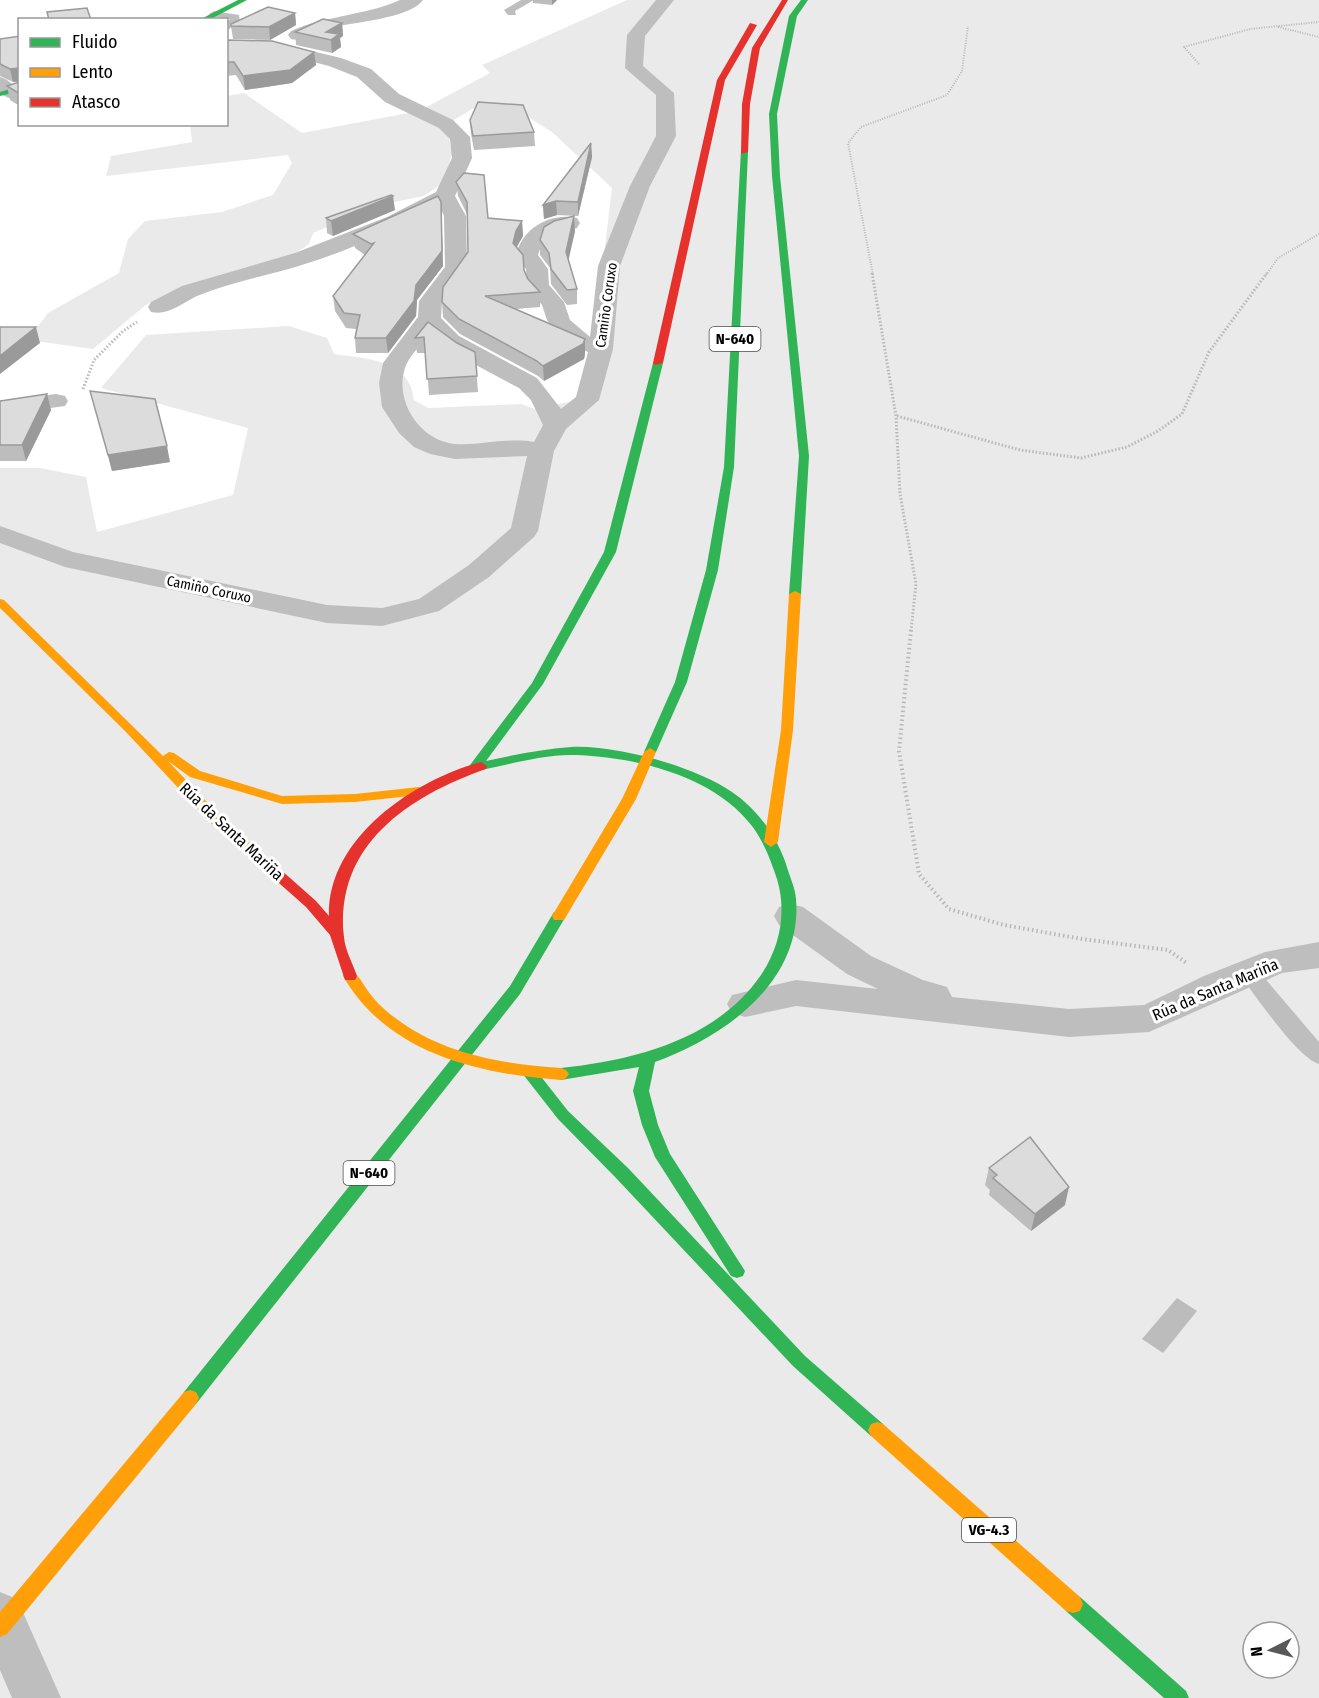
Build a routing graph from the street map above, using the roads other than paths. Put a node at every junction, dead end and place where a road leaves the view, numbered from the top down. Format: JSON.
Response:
{"nodes":[{"id":1,"x":244,"y":0,"type":"edge"},
{"id":2,"x":414,"y":0,"type":"edge"},
{"id":3,"x":529,"y":0,"type":"edge"},
{"id":4,"x":665,"y":0,"type":"edge"},
{"id":5,"x":785,"y":0,"type":"edge"},
{"id":6,"x":805,"y":0,"type":"edge"},
{"id":7,"x":762,"y":10,"type":"dead end"},
{"id":8,"x":513,"y":13,"type":"dead end"},
{"id":9,"x":208,"y":17,"type":"edge"},
{"id":10,"x":228,"y":27,"type":"edge"},
{"id":11,"x":228,"y":46,"type":"edge"},
{"id":12,"x":274,"y":47,"type":"junction"},
{"id":13,"x":446,"y":196,"type":"junction"},
{"id":14,"x":569,"y":223,"type":"edge"},
{"id":15,"x":159,"y":307,"type":"road end"},
{"id":16,"x":430,"y":319,"type":"junction"},
{"id":17,"x":601,"y":349,"type":"junction"},
{"id":18,"x":56,"y":401,"type":"road end"},
{"id":19,"x":0,"y":408,"type":"edge"},
{"id":20,"x":556,"y":425,"type":"junction"},
{"id":21,"x":541,"y":451,"type":"junction"},
{"id":22,"x":0,"y":534,"type":"edge"},
{"id":23,"x":0,"y":602,"type":"edge"},
{"id":24,"x":130,"y":729,"type":"junction"},
{"id":25,"x":477,"y":765,"type":"junction"},
{"id":26,"x":418,"y":791,"type":"junction"},
{"id":27,"x":771,"y":842,"type":"junction"},
{"id":28,"x":791,"y":916,"type":"junction"},
{"id":29,"x":334,"y":932,"type":"junction"},
{"id":30,"x":1319,"y":955,"type":"edge"},
{"id":31,"x":1233,"y":979,"type":"junction"},
{"id":32,"x":745,"y":1004,"type":"junction"},
{"id":33,"x":1002,"y":1016,"type":"junction"},
{"id":34,"x":1319,"y":1056,"type":"edge"},
{"id":35,"x":648,"y":1059,"type":"junction"},
{"id":36,"x":530,"y":1073,"type":"junction"},
{"id":37,"x":800,"y":1361,"type":"junction"},
{"id":38,"x":0,"y":1615,"type":"edge"},
{"id":39,"x":0,"y":1627,"type":"edge"},
{"id":40,"x":37,"y":1698,"type":"edge"},
{"id":41,"x":1179,"y":1698,"type":"edge"}],
"edges":[{"from":1,"to":9,"type":"main road"},
{"from":2,"to":12,"type":"street"},
{"from":3,"to":8,"type":"lane"},
{"from":4,"to":17,"type":"street","name":"Camiño Coruxo"},
{"from":5,"to":39,"type":"main road","number":"N-640"},
{"from":6,"to":27,"type":"main road"},
{"from":7,"to":25,"type":"main road"},
{"from":9,"to":10,"type":"lane"},
{"from":11,"to":12,"type":"street"},
{"from":12,"to":13,"type":"street"},
{"from":13,"to":15,"type":"street"},
{"from":13,"to":16,"type":"street"},
{"from":14,"to":17,"type":"street"},
{"from":16,"to":20,"type":"street"},
{"from":16,"to":21,"type":"street"},
{"from":17,"to":20,"type":"street","name":"Camiño Coruxo"},
{"from":18,"to":19,"type":"street"},
{"from":20,"to":21,"type":"street","name":"Camiño Coruxo"},
{"from":21,"to":22,"type":"street","name":"Camiño Coruxo"},
{"from":23,"to":24,"type":"main road","name":"Rúa da Santa Mariña"},
{"from":24,"to":26,"type":"main road","name":"Rúa da Santa Mariña"},
{"from":24,"to":29,"type":"main road","name":"Rúa da Santa Mariña"},
{"from":25,"to":26,"type":"main road"},
{"from":25,"to":27,"type":"main road"},
{"from":26,"to":29,"type":"main road"},
{"from":27,"to":28,"type":"main road"},
{"from":28,"to":32,"type":"main road"},
{"from":28,"to":33,"type":"street","name":"Rúa da Santa Mariña"},
{"from":29,"to":36,"type":"main road"},
{"from":30,"to":31,"type":"street","name":"Rúa da Santa Mariña"},
{"from":31,"to":33,"type":"street","name":"Rúa da Santa Mariña"},
{"from":31,"to":34,"type":"lane"},
{"from":32,"to":33,"type":"street","name":"Rúa da Santa Mariña"},
{"from":32,"to":35,"type":"main road"},
{"from":35,"to":36,"type":"main road"},
{"from":35,"to":37,"type":"main road","number":"VG-4.3"},
{"from":36,"to":37,"type":"main road","number":"VG-4.3"},
{"from":37,"to":41,"type":"main road","number":"VG-4.3"},
{"from":38,"to":40,"type":"street"}]}
